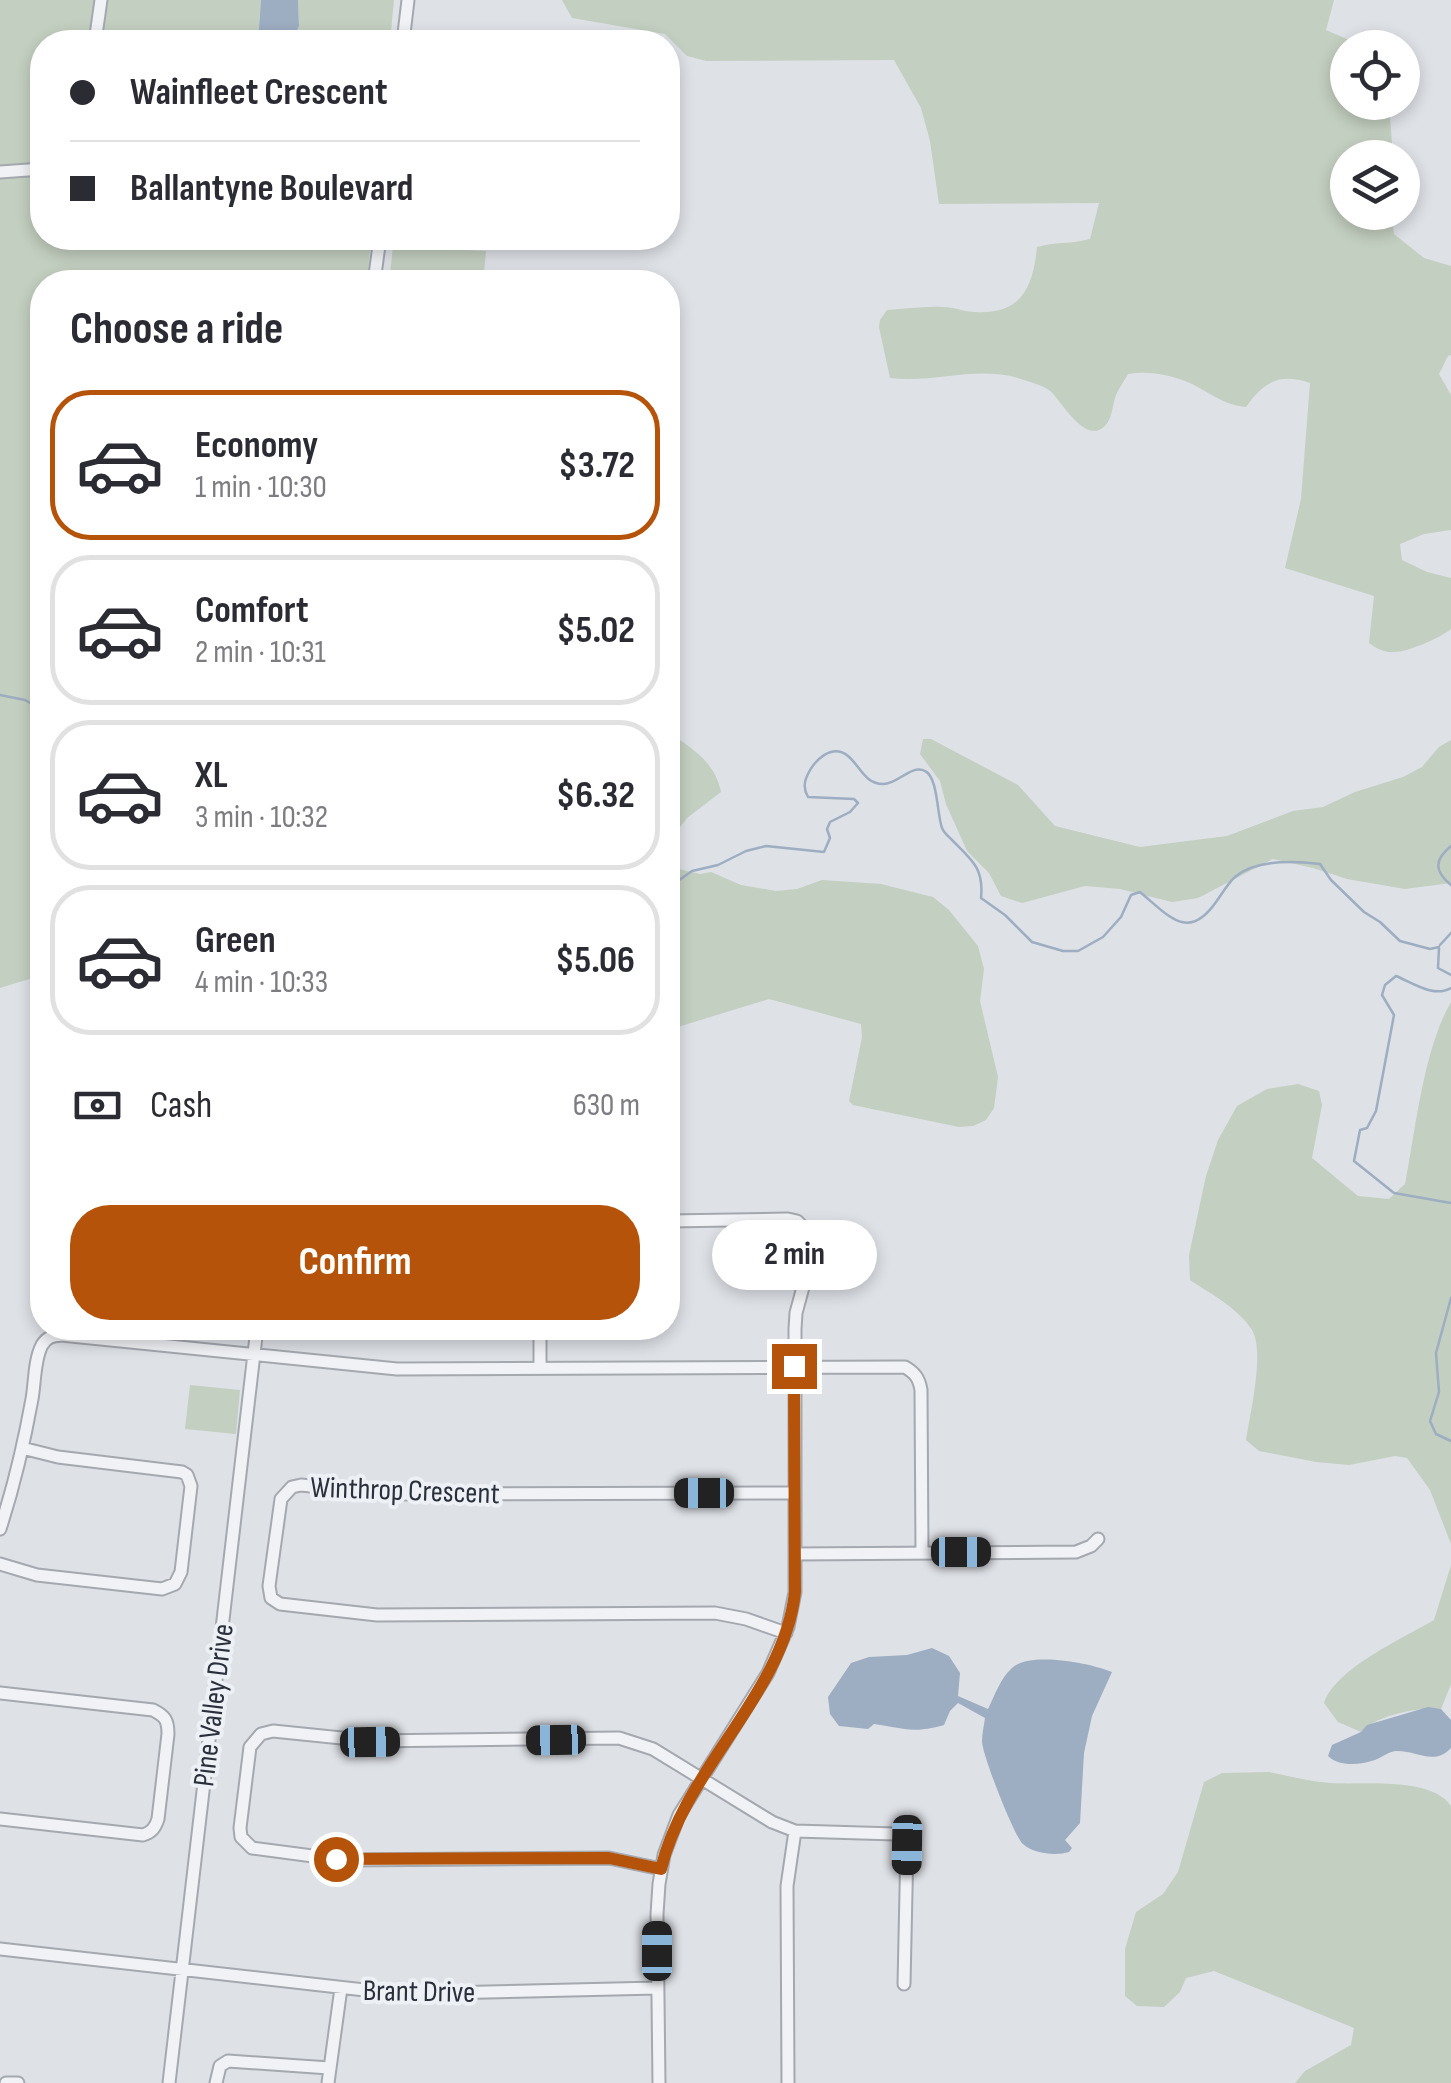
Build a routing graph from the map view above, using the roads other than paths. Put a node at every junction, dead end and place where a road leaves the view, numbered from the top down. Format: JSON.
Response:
{"nodes":[{"id":1,"x":101,"y":0,"type":"edge"},
{"id":2,"x":408,"y":0,"type":"edge"},
{"id":3,"x":97,"y":30,"type":"edge"},
{"id":4,"x":404,"y":30,"type":"edge"},
{"id":5,"x":30,"y":170,"type":"edge"},
{"id":6,"x":0,"y":172,"type":"edge"},
{"id":7,"x":680,"y":1221,"type":"edge"},
{"id":8,"x":44,"y":1340,"type":"edge"},
{"id":9,"x":109,"y":1340,"type":"edge"},
{"id":10,"x":256,"y":1340,"type":"edge"},
{"id":11,"x":540,"y":1340,"type":"edge"},
{"id":12,"x":254,"y":1355,"type":"junction"},
{"id":13,"x":794,"y":1366,"type":"junction"},
{"id":14,"x":540,"y":1368,"type":"junction"},
{"id":15,"x":22,"y":1448,"type":"junction"},
{"id":16,"x":796,"y":1492,"type":"junction"},
{"id":17,"x":0,"y":1529,"type":"edge"},
{"id":18,"x":1098,"y":1539,"type":"dead end"},
{"id":19,"x":922,"y":1552,"type":"junction"},
{"id":20,"x":795,"y":1554,"type":"junction"},
{"id":21,"x":0,"y":1564,"type":"edge"},
{"id":22,"x":786,"y":1632,"type":"junction"},
{"id":23,"x":0,"y":1693,"type":"edge"},
{"id":24,"x":702,"y":1778,"type":"junction"},
{"id":25,"x":0,"y":1819,"type":"edge"},
{"id":26,"x":796,"y":1831,"type":"junction"},
{"id":27,"x":661,"y":1869,"type":"junction"},
{"id":28,"x":0,"y":1949,"type":"edge"},
{"id":29,"x":181,"y":1969,"type":"junction"},
{"id":30,"x":904,"y":1984,"type":"dead end"},
{"id":31,"x":341,"y":1988,"type":"junction"},
{"id":32,"x":657,"y":1988,"type":"junction"},
{"id":33,"x":330,"y":2068,"type":"junction"},
{"id":34,"x":6,"y":2083,"type":"edge"},
{"id":35,"x":18,"y":2083,"type":"edge"},
{"id":36,"x":169,"y":2083,"type":"edge"},
{"id":37,"x":216,"y":2083,"type":"edge"},
{"id":38,"x":328,"y":2083,"type":"edge"},
{"id":39,"x":658,"y":2083,"type":"edge"},
{"id":40,"x":788,"y":2083,"type":"edge"}],
"edges":[{"from":1,"to":3,"type":"street"},
{"from":2,"to":4,"type":"street"},
{"from":5,"to":6,"type":"street"},
{"from":7,"to":13,"type":"street"},
{"from":8,"to":15,"type":"street"},
{"from":9,"to":12,"type":"street"},
{"from":10,"to":12,"type":"street","name":"Pine Valley Drive"},
{"from":11,"to":14,"type":"street"},
{"from":12,"to":14,"type":"street"},
{"from":12,"to":29,"type":"street","name":"Pine Valley Drive"},
{"from":13,"to":14,"type":"street"},
{"from":13,"to":16,"type":"street"},
{"from":13,"to":19,"type":"street"},
{"from":15,"to":17,"type":"street"},
{"from":15,"to":21,"type":"street"},
{"from":16,"to":20,"type":"street"},
{"from":16,"to":22,"type":"street","name":"Winthrop Crescent"},
{"from":18,"to":19,"type":"street"},
{"from":19,"to":20,"type":"street"},
{"from":20,"to":22,"type":"street"},
{"from":22,"to":24,"type":"street"},
{"from":23,"to":25,"type":"street"},
{"from":24,"to":26,"type":"street"},
{"from":24,"to":27,"type":"street"},
{"from":24,"to":27,"type":"street"},
{"from":26,"to":30,"type":"street"},
{"from":26,"to":40,"type":"street"},
{"from":27,"to":32,"type":"street"},
{"from":28,"to":29,"type":"street","name":"Brant Drive"},
{"from":29,"to":31,"type":"street","name":"Brant Drive"},
{"from":29,"to":36,"type":"street","name":"Pine Valley Drive"},
{"from":31,"to":32,"type":"street","name":"Brant Drive"},
{"from":31,"to":33,"type":"street"},
{"from":32,"to":39,"type":"street"},
{"from":33,"to":37,"type":"street"},
{"from":33,"to":38,"type":"street"},
{"from":34,"to":35,"type":"street"}]}
